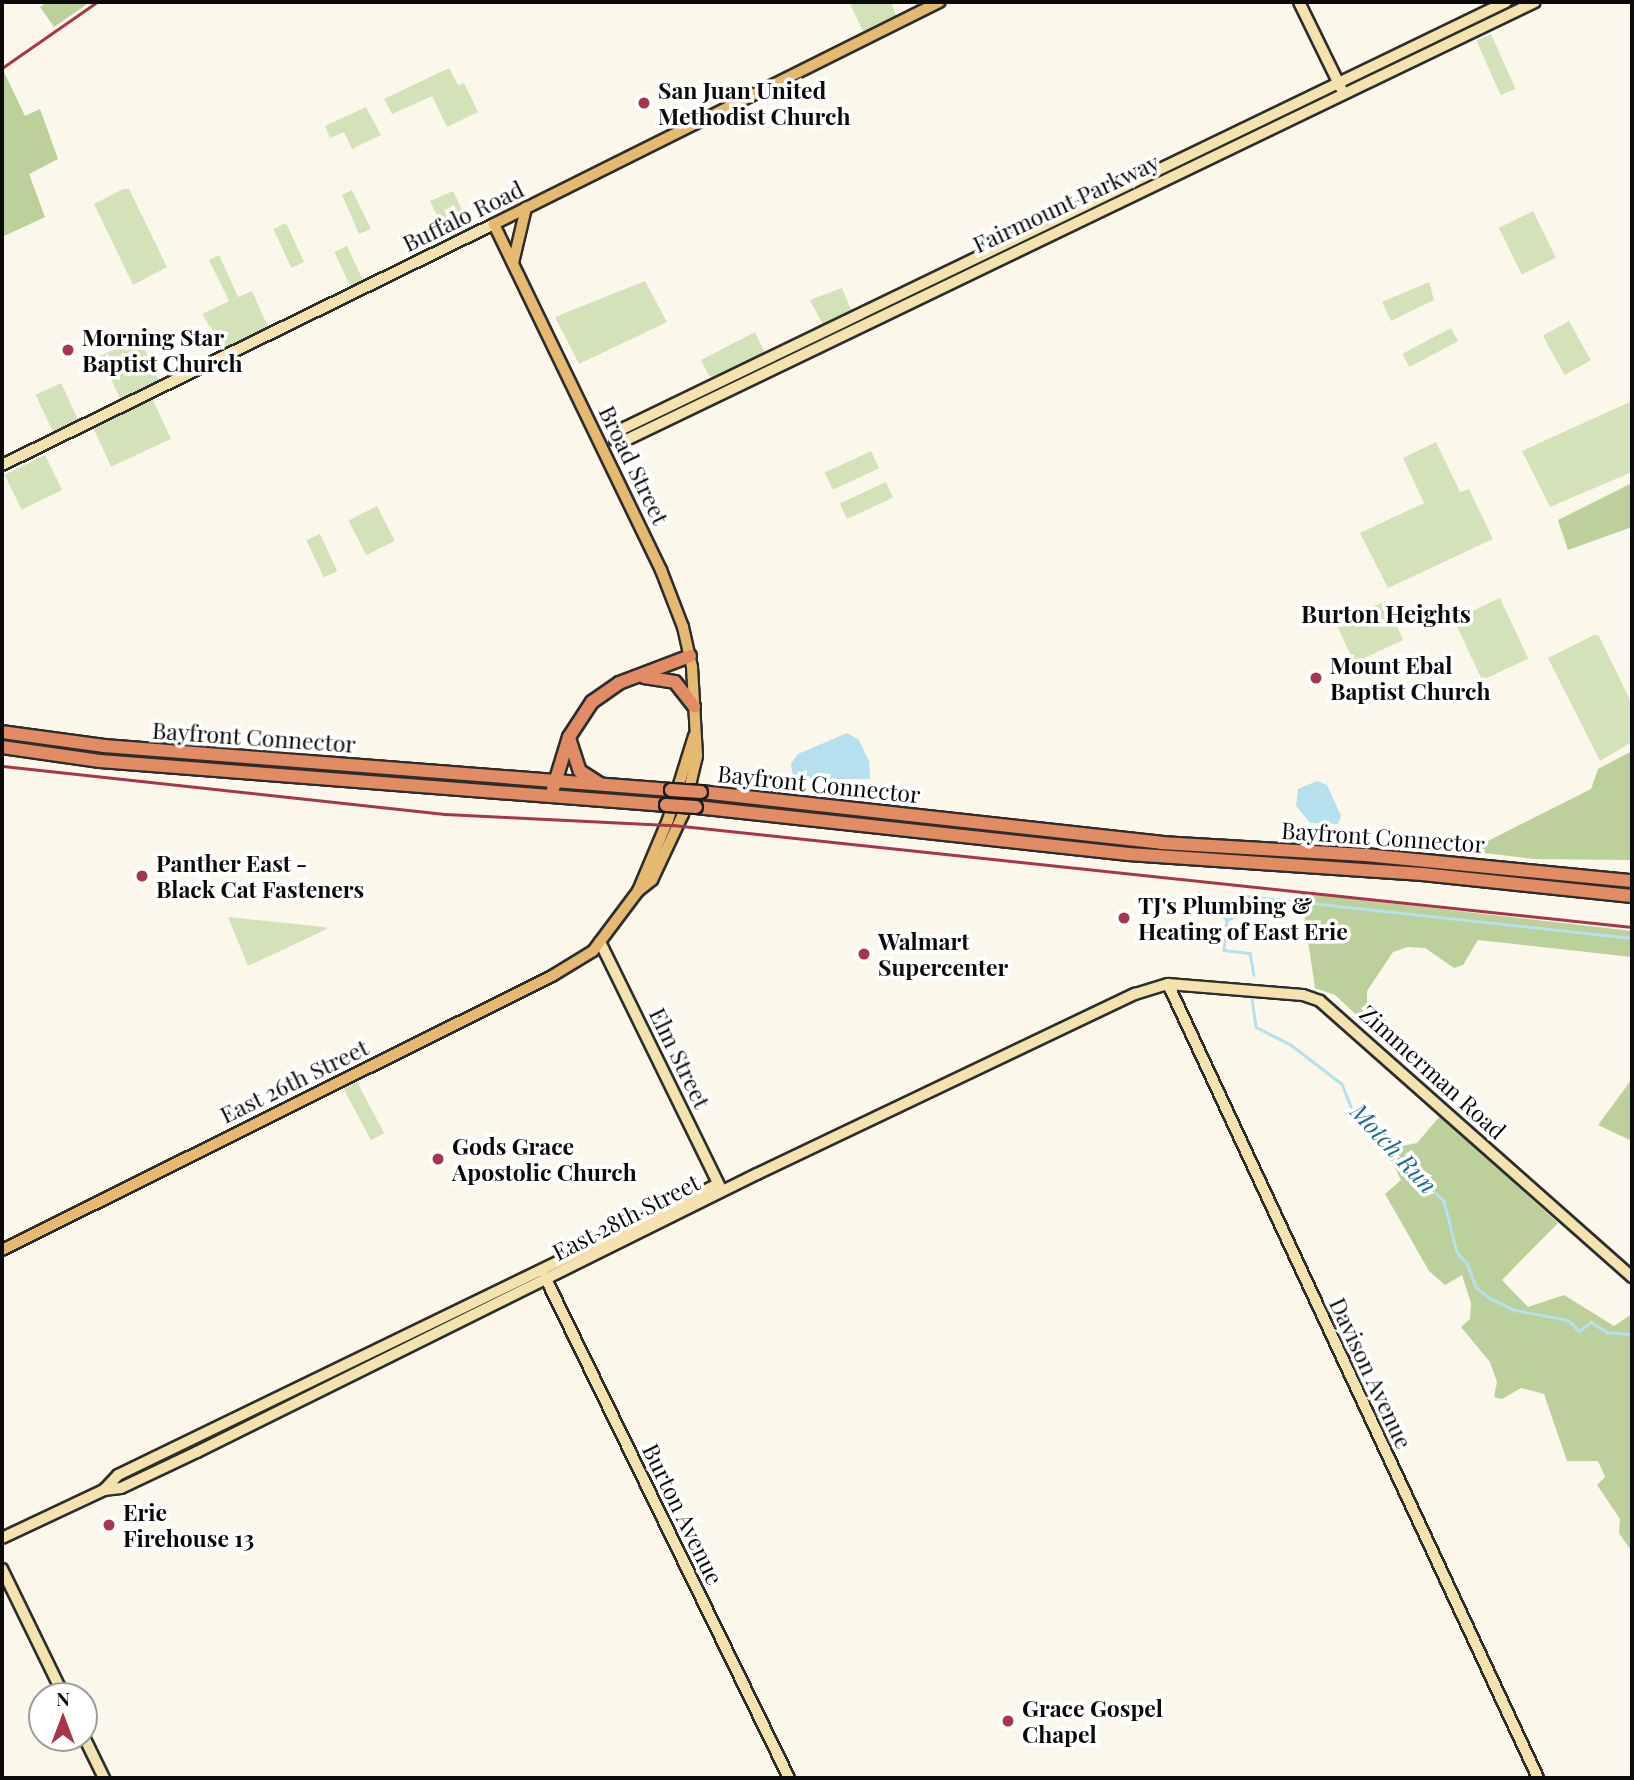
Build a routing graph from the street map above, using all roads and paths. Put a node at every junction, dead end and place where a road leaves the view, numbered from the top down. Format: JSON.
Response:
{"nodes":[{"id":1,"x":940,"y":2,"type":"edge"},
{"id":2,"x":1299,"y":2,"type":"edge"},
{"id":3,"x":1506,"y":2,"type":"edge"},
{"id":4,"x":1535,"y":2,"type":"edge"},
{"id":5,"x":1338,"y":82,"type":"junction"},
{"id":6,"x":1343,"y":93,"type":"junction"},
{"id":7,"x":526,"y":208,"type":"junction"},
{"id":8,"x":494,"y":224,"type":"junction"},
{"id":9,"x":513,"y":263,"type":"junction"},
{"id":10,"x":615,"y":440,"type":"junction"},
{"id":11,"x":601,"y":445,"type":"junction"},
{"id":12,"x":2,"y":465,"type":"edge"},
{"id":13,"x":690,"y":656,"type":"junction"},
{"id":14,"x":636,"y":676,"type":"junction"},
{"id":15,"x":694,"y":706,"type":"junction"},
{"id":16,"x":2,"y":732,"type":"edge"},
{"id":17,"x":569,"y":737,"type":"junction"},
{"id":18,"x":2,"y":747,"type":"edge"},
{"id":19,"x":555,"y":782,"type":"junction"},
{"id":20,"x":603,"y":785,"type":"junction"},
{"id":21,"x":551,"y":796,"type":"junction"},
{"id":22,"x":1632,"y":881,"type":"edge"},
{"id":23,"x":1632,"y":895,"type":"edge"},
{"id":24,"x":600,"y":942,"type":"junction"},
{"id":25,"x":1168,"y":984,"type":"junction"},
{"id":26,"x":720,"y":1188,"type":"junction"},
{"id":27,"x":2,"y":1250,"type":"edge"},
{"id":28,"x":541,"y":1268,"type":"junction"},
{"id":29,"x":1632,"y":1277,"type":"edge"},
{"id":30,"x":547,"y":1281,"type":"junction"},
{"id":31,"x":104,"y":1490,"type":"junction"},
{"id":32,"x":2,"y":1538,"type":"edge"},
{"id":33,"x":2,"y":1569,"type":"edge"},
{"id":34,"x":57,"y":1682,"type":"edge"},
{"id":35,"x":91,"y":1752,"type":"edge"},
{"id":36,"x":104,"y":1778,"type":"edge"},
{"id":37,"x":789,"y":1778,"type":"edge"},
{"id":38,"x":1538,"y":1778,"type":"edge"}],
"edges":[{"from":1,"to":7,"type":"main road","name":"Buffalo Road"},
{"from":2,"to":5,"type":"street"},
{"from":3,"to":5,"type":"street","name":"Fairmount Parkway"},
{"from":4,"to":6,"type":"street","name":"Fairmount Parkway"},
{"from":5,"to":6,"type":"street"},
{"from":5,"to":10,"type":"street","name":"Fairmount Parkway"},
{"from":6,"to":10,"type":"street","name":"Fairmount Parkway"},
{"from":7,"to":8,"type":"main road","name":"Buffalo Road"},
{"from":7,"to":9,"type":"main road"},
{"from":8,"to":9,"type":"main road","name":"Broad Street"},
{"from":8,"to":12,"type":"street","name":"Buffalo Road"},
{"from":9,"to":11,"type":"main road","name":"Broad Street"},
{"from":10,"to":11,"type":"street","name":"Fairmount Parkway"},
{"from":11,"to":13,"type":"main road","name":"Broad Street"},
{"from":13,"to":14,"type":"highway"},
{"from":13,"to":15,"type":"main road","name":"Broad Street"},
{"from":14,"to":15,"type":"highway"},
{"from":14,"to":17,"type":"highway"},
{"from":15,"to":24,"type":"main road","name":"Broad Street"},
{"from":16,"to":19,"type":"highway","name":"Bayfront Connector"},
{"from":17,"to":19,"type":"highway"},
{"from":17,"to":20,"type":"highway"},
{"from":18,"to":21,"type":"highway","name":"Bayfront Connector"},
{"from":19,"to":20,"type":"highway","name":"Bayfront Connector"},
{"from":19,"to":21,"type":"highway"},
{"from":20,"to":22,"type":"highway","name":"Bayfront Connector","bridge":true},
{"from":21,"to":23,"type":"highway","name":"Bayfront Connector","bridge":true},
{"from":24,"to":26,"type":"street","name":"Elm Street"},
{"from":24,"to":27,"type":"main road","name":"East 26th Street"},
{"from":25,"to":26,"type":"street","name":"East 28th Street"},
{"from":25,"to":29,"type":"street","name":"Zimmerman Road"},
{"from":25,"to":38,"type":"street","name":"Davison Avenue"},
{"from":26,"to":28,"type":"street","name":"East 28th Street"},
{"from":26,"to":30,"type":"street","name":"East 28th Street"},
{"from":28,"to":30,"type":"street","name":"Burton Avenue"},
{"from":28,"to":31,"type":"street","name":"East 28th Street"},
{"from":30,"to":31,"type":"street","name":"East 28th Street"},
{"from":30,"to":37,"type":"street","name":"Burton Avenue"},
{"from":31,"to":32,"type":"street","name":"East 28th Street"},
{"from":33,"to":34,"type":"street"},
{"from":35,"to":36,"type":"street"}]}
